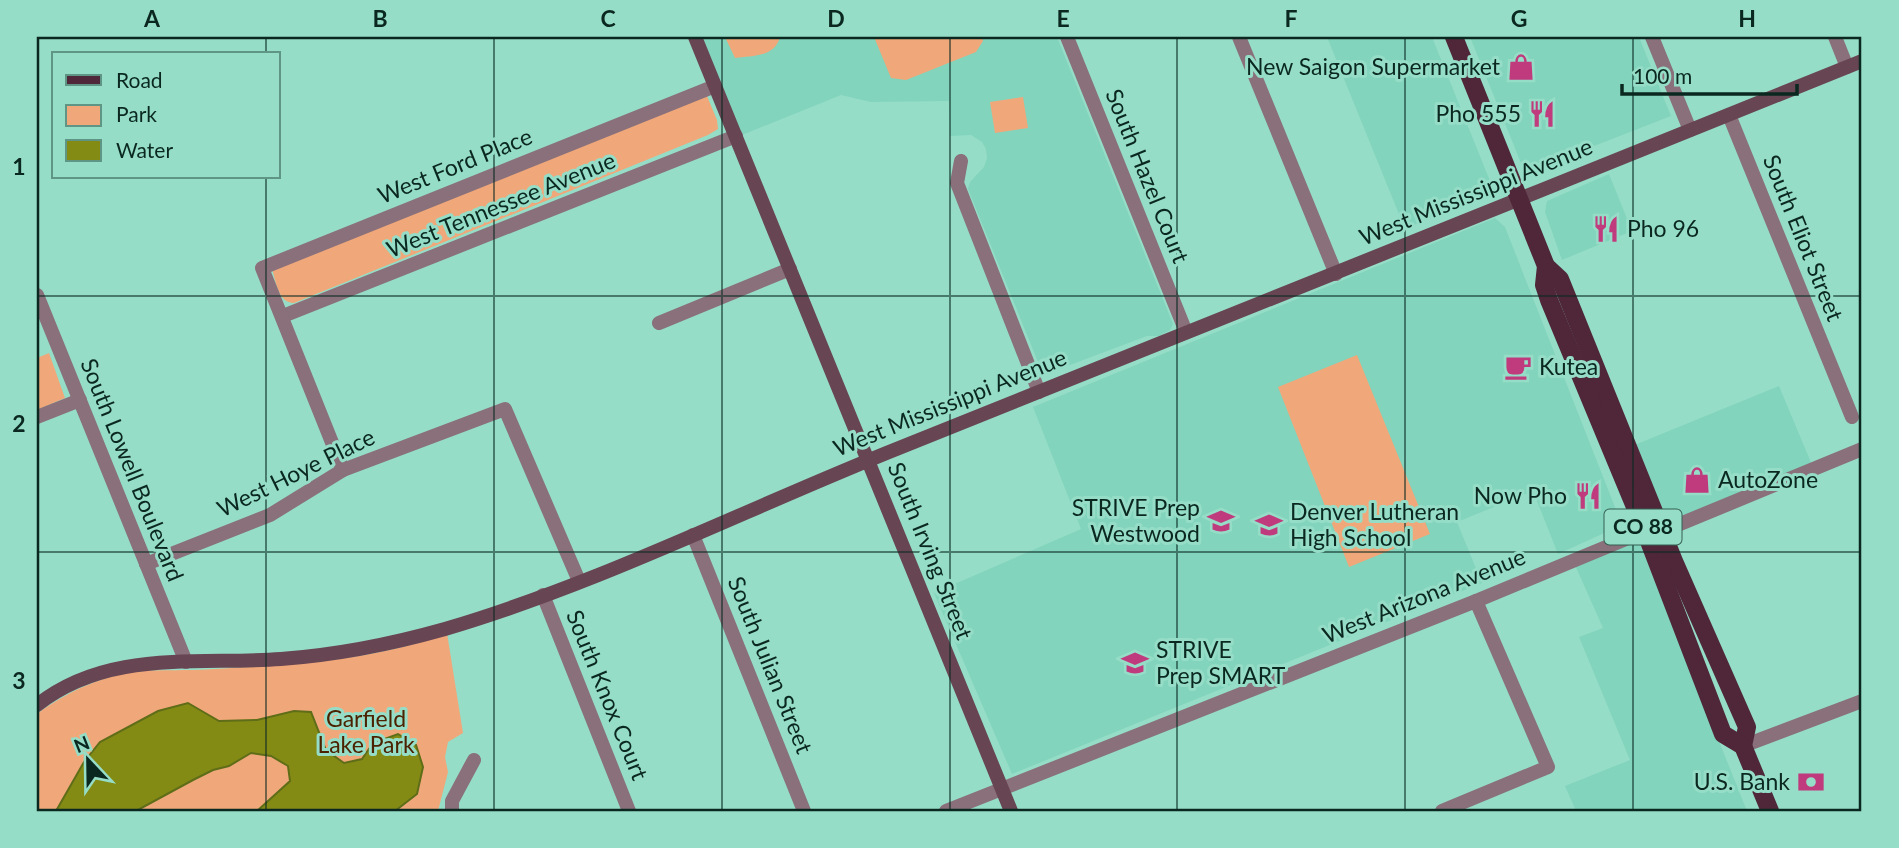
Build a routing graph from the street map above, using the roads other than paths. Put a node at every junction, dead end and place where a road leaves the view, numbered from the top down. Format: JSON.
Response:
{"nodes":[{"id":1,"x":695,"y":37,"type":"edge"},
{"id":2,"x":1068,"y":37,"type":"edge"},
{"id":3,"x":1239,"y":37,"type":"edge"},
{"id":4,"x":1454,"y":37,"type":"edge"},
{"id":5,"x":1652,"y":37,"type":"edge"},
{"id":6,"x":1835,"y":37,"type":"edge"},
{"id":7,"x":1862,"y":61,"type":"edge"},
{"id":8,"x":1847,"y":67,"type":"junction"},
{"id":9,"x":715,"y":86,"type":"junction"},
{"id":10,"x":1729,"y":115,"type":"junction"},
{"id":11,"x":1690,"y":130,"type":"junction"},
{"id":12,"x":736,"y":136,"type":"junction"},
{"id":13,"x":961,"y":161,"type":"dead end"},
{"id":14,"x":1520,"y":199,"type":"junction"},
{"id":15,"x":790,"y":269,"type":"junction"},
{"id":16,"x":1336,"y":274,"type":"junction"},
{"id":17,"x":37,"y":295,"type":"edge"},
{"id":18,"x":283,"y":316,"type":"junction"},
{"id":19,"x":659,"y":323,"type":"dead end"},
{"id":20,"x":1186,"y":332,"type":"junction"},
{"id":21,"x":1039,"y":392,"type":"junction"},
{"id":22,"x":80,"y":400,"type":"junction"},
{"id":23,"x":505,"y":409,"type":"joint"},
{"id":24,"x":37,"y":417,"type":"edge"},
{"id":25,"x":1852,"y":417,"type":"dead end"},
{"id":26,"x":1862,"y":449,"type":"edge"},
{"id":27,"x":868,"y":460,"type":"junction"},
{"id":28,"x":344,"y":470,"type":"junction"},
{"id":29,"x":1654,"y":531,"type":"junction"},
{"id":30,"x":693,"y":535,"type":"junction"},
{"id":31,"x":146,"y":564,"type":"junction"},
{"id":32,"x":579,"y":581,"type":"junction"},
{"id":33,"x":543,"y":595,"type":"junction"},
{"id":34,"x":1476,"y":601,"type":"junction"},
{"id":35,"x":186,"y":662,"type":"junction"},
{"id":36,"x":1862,"y":701,"type":"edge"},
{"id":37,"x":37,"y":705,"type":"edge"},
{"id":38,"x":1742,"y":747,"type":"junction"},
{"id":39,"x":474,"y":760,"type":"dead end"},
{"id":40,"x":1002,"y":788,"type":"junction"},
{"id":41,"x":452,"y":811,"type":"edge"},
{"id":42,"x":629,"y":811,"type":"edge"},
{"id":43,"x":804,"y":811,"type":"edge"},
{"id":44,"x":946,"y":811,"type":"edge"},
{"id":45,"x":1012,"y":811,"type":"edge"},
{"id":46,"x":1442,"y":811,"type":"edge"},
{"id":47,"x":1769,"y":811,"type":"edge"}],
"edges":[{"from":1,"to":9,"type":"street","name":"South Irving Street"},
{"from":2,"to":20,"type":"street","name":"South Hazel Court"},
{"from":3,"to":16,"type":"street"},
{"from":4,"to":14,"type":"main road","number":"CO 88"},
{"from":5,"to":11,"type":"street"},
{"from":6,"to":8,"type":"street"},
{"from":7,"to":8,"type":"street","name":"West Mississippi Avenue"},
{"from":8,"to":10,"type":"street","name":"West Mississippi Avenue"},
{"from":9,"to":12,"type":"street","name":"South Irving Street"},
{"from":9,"to":18,"type":"street","name":"West Ford Place"},
{"from":10,"to":11,"type":"street","name":"West Mississippi Avenue"},
{"from":10,"to":25,"type":"street","name":"South Eliot Street"},
{"from":11,"to":14,"type":"street","name":"West Mississippi Avenue"},
{"from":12,"to":15,"type":"street","name":"South Irving Street"},
{"from":12,"to":18,"type":"street","name":"West Tennessee Avenue"},
{"from":13,"to":21,"type":"street"},
{"from":14,"to":16,"type":"street","name":"West Mississippi Avenue"},
{"from":14,"to":29,"type":"main road","number":"CO 88"},
{"from":15,"to":19,"type":"street"},
{"from":15,"to":27,"type":"street","name":"South Irving Street"},
{"from":16,"to":20,"type":"street","name":"West Mississippi Avenue"},
{"from":17,"to":22,"type":"street","name":"South Lowell Boulevard"},
{"from":18,"to":28,"type":"street"},
{"from":20,"to":21,"type":"street","name":"West Mississippi Avenue"},
{"from":21,"to":27,"type":"street","name":"West Mississippi Avenue"},
{"from":22,"to":24,"type":"street"},
{"from":22,"to":31,"type":"street","name":"South Lowell Boulevard"},
{"from":23,"to":28,"type":"street","name":"West Hoye Place"},
{"from":23,"to":32,"type":"street","name":"South Knox Court"},
{"from":26,"to":29,"type":"street","name":"West Arizona Avenue"},
{"from":27,"to":30,"type":"street","name":"West Mississippi Avenue"},
{"from":27,"to":40,"type":"street","name":"South Irving Street"},
{"from":28,"to":31,"type":"street","name":"West Hoye Place"},
{"from":29,"to":34,"type":"street","name":"West Arizona Avenue"},
{"from":29,"to":38,"type":"main road","number":"CO 88"},
{"from":30,"to":32,"type":"street","name":"West Mississippi Avenue"},
{"from":30,"to":43,"type":"street","name":"South Julian Street"},
{"from":31,"to":35,"type":"street","name":"South Lowell Boulevard"},
{"from":32,"to":33,"type":"street","name":"West Mississippi Avenue"},
{"from":33,"to":35,"type":"street","name":"West Mississippi Avenue"},
{"from":33,"to":42,"type":"street","name":"South Knox Court"},
{"from":34,"to":40,"type":"street","name":"West Arizona Avenue"},
{"from":34,"to":46,"type":"street"},
{"from":35,"to":37,"type":"street","name":"West Mississippi Avenue"},
{"from":36,"to":38,"type":"street"},
{"from":38,"to":47,"type":"main road","number":"CO 88"},
{"from":39,"to":41,"type":"street"},
{"from":40,"to":44,"type":"street","name":"West Arizona Avenue"},
{"from":40,"to":45,"type":"street","name":"South Irving Street"}]}
